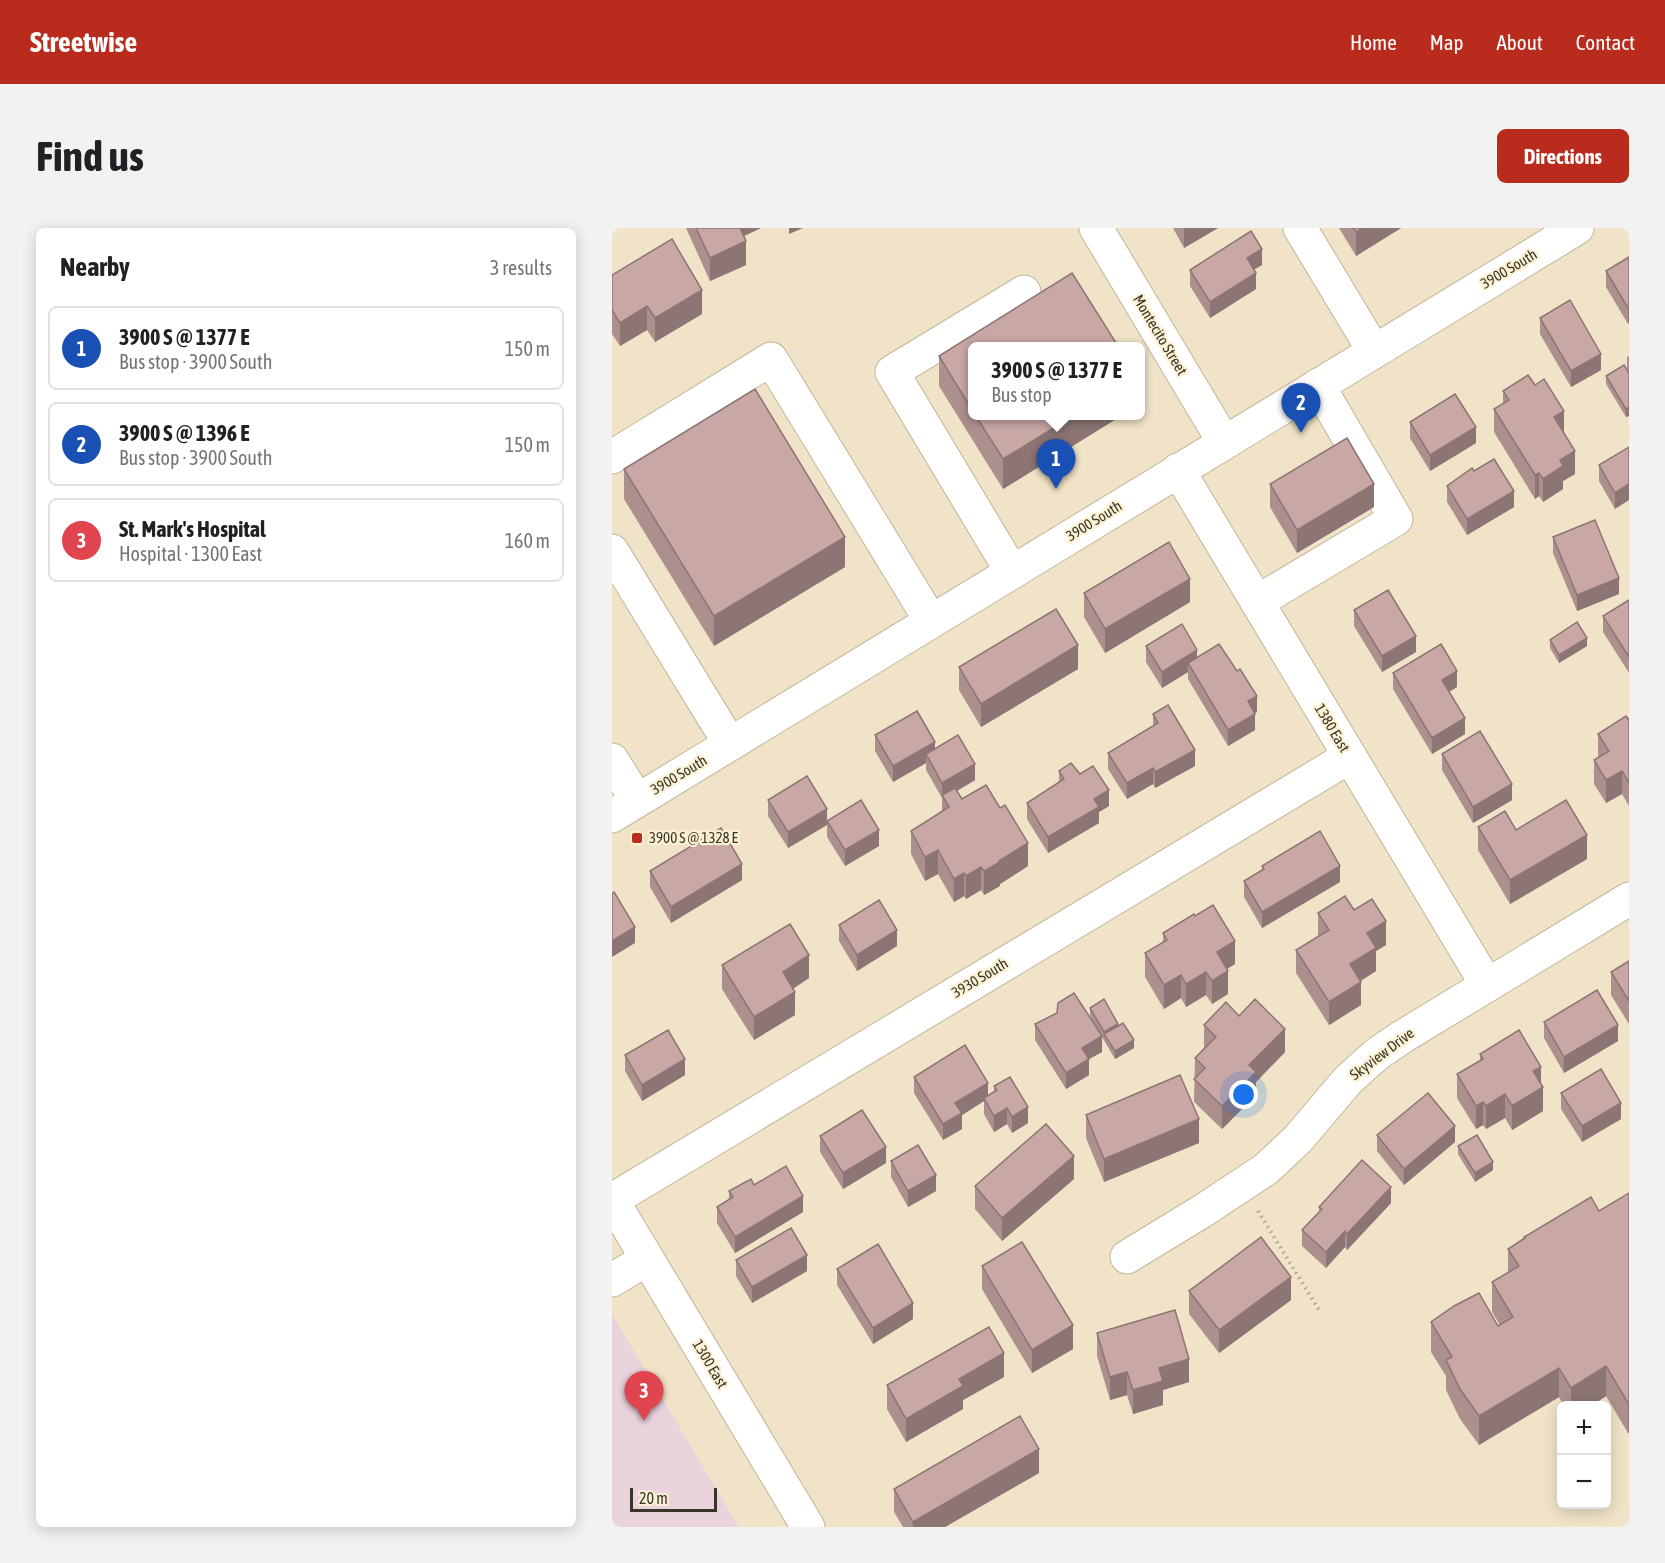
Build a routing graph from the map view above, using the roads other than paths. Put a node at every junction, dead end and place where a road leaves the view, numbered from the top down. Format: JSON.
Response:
{"nodes":[{"id":1,"x":1096,"y":228,"type":"edge"},
{"id":2,"x":1300,"y":228,"type":"edge"},
{"id":3,"x":1577,"y":228,"type":"edge"},
{"id":4,"x":1024,"y":292,"type":"dead end"},
{"id":5,"x":1374,"y":351,"type":"junction"},
{"id":6,"x":1318,"y":385,"type":"junction"},
{"id":7,"x":1224,"y":442,"type":"junction"},
{"id":8,"x":612,"y":457,"type":"edge"},
{"id":9,"x":1178,"y":470,"type":"junction"},
{"id":10,"x":612,"y":551,"type":"edge"},
{"id":11,"x":1012,"y":572,"type":"junction"},
{"id":12,"x":1257,"y":602,"type":"junction"},
{"id":13,"x":931,"y":621,"type":"junction"},
{"id":14,"x":730,"y":744,"type":"junction"},
{"id":15,"x":1349,"y":756,"type":"junction"},
{"id":16,"x":612,"y":760,"type":"edge"},
{"id":17,"x":625,"y":808,"type":"edge"},
{"id":18,"x":1629,"y":899,"type":"edge"},
{"id":19,"x":1486,"y":985,"type":"junction"},
{"id":20,"x":612,"y":1200,"type":"edge"},
{"id":21,"x":1127,"y":1257,"type":"dead end"},
{"id":22,"x":647,"y":1259,"type":"junction"},
{"id":23,"x":612,"y":1280,"type":"edge"},
{"id":24,"x":808,"y":1527,"type":"edge"}],
"edges":[{"from":1,"to":7,"type":"street","name":"Montecito Street"},
{"from":2,"to":5,"type":"street"},
{"from":3,"to":5,"type":"street","name":"3900 South"},
{"from":4,"to":11,"type":"street"},
{"from":5,"to":6,"type":"street","name":"3900 South"},
{"from":6,"to":7,"type":"street","name":"3900 South"},
{"from":6,"to":12,"type":"street"},
{"from":7,"to":9,"type":"street","name":"3900 South"},
{"from":8,"to":13,"type":"street"},
{"from":9,"to":11,"type":"street","name":"3900 South"},
{"from":9,"to":12,"type":"street","name":"1380 East"},
{"from":10,"to":14,"type":"street"},
{"from":11,"to":13,"type":"street","name":"3900 South"},
{"from":12,"to":15,"type":"street","name":"1380 East"},
{"from":13,"to":14,"type":"street","name":"3900 South"},
{"from":14,"to":17,"type":"street","name":"3900 South"},
{"from":15,"to":19,"type":"street","name":"1380 East"},
{"from":15,"to":20,"type":"street","name":"3930 South"},
{"from":16,"to":17,"type":"street"},
{"from":18,"to":19,"type":"street","name":"Skyview Drive"},
{"from":19,"to":21,"type":"street","name":"Skyview Drive"},
{"from":20,"to":22,"type":"street","name":"1300 East"},
{"from":22,"to":23,"type":"street"},
{"from":22,"to":24,"type":"street","name":"1300 East"}]}
